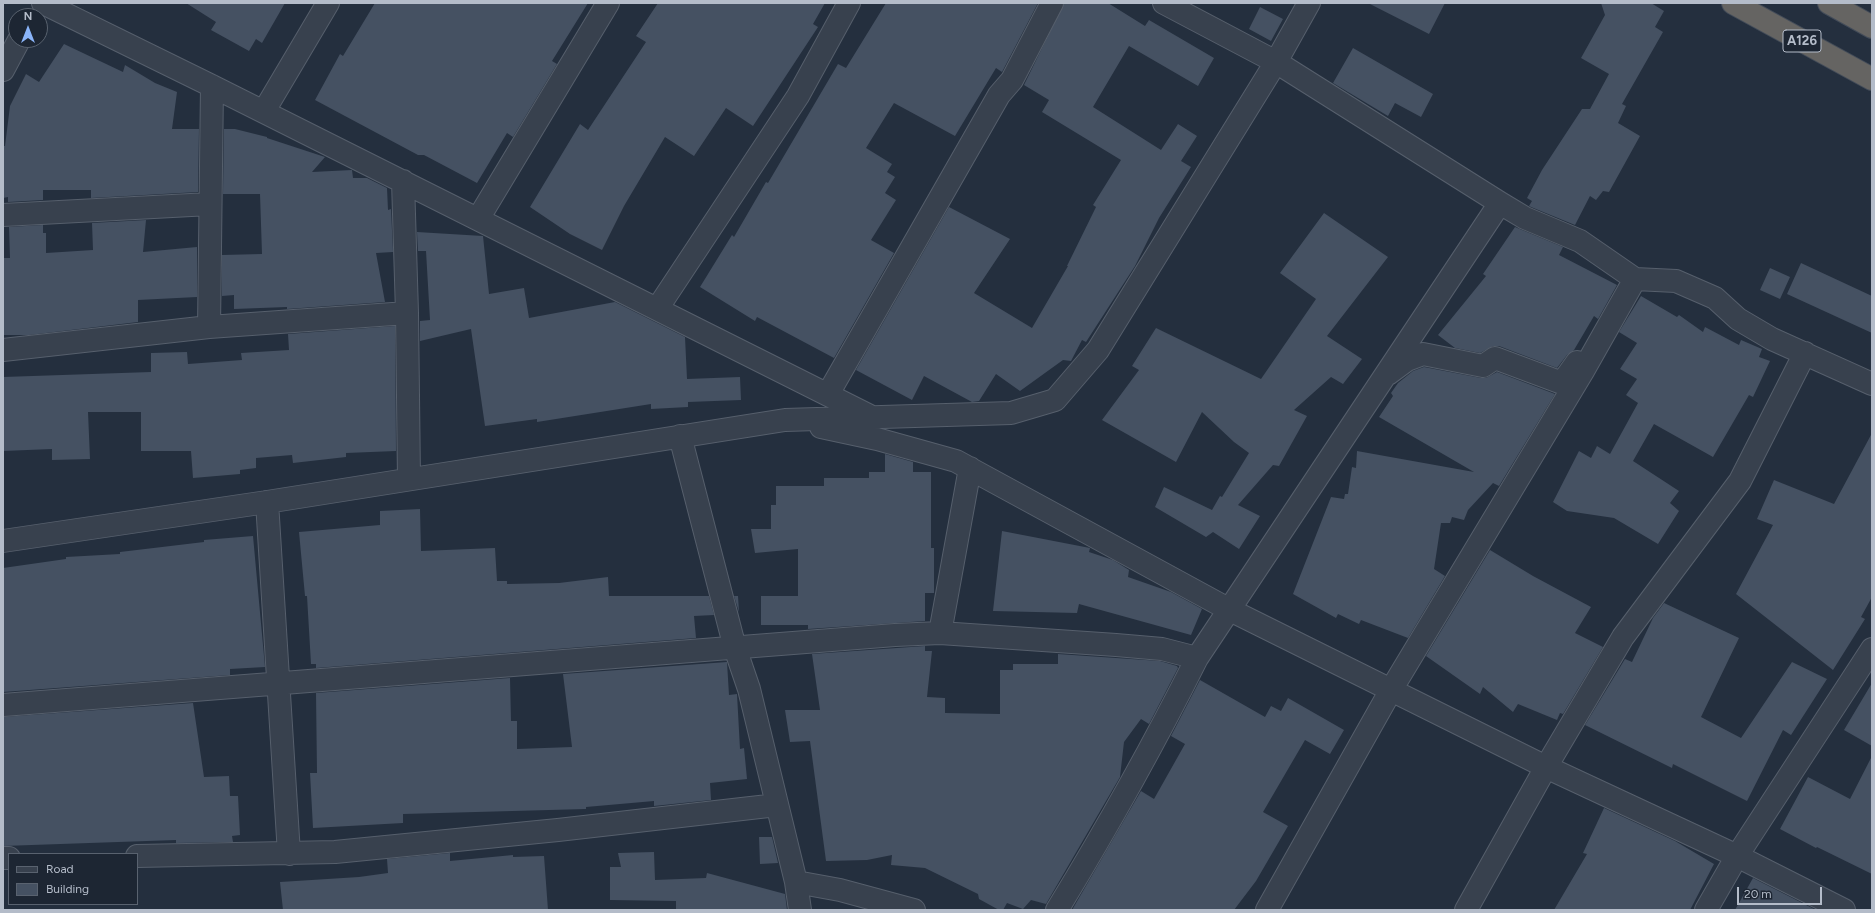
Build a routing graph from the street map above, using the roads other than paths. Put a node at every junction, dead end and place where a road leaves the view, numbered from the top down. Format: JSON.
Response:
{"nodes":[{"id":1,"x":43,"y":3,"type":"edge"},
{"id":2,"x":328,"y":3,"type":"edge"},
{"id":3,"x":608,"y":3,"type":"edge"},
{"id":4,"x":849,"y":3,"type":"edge"},
{"id":5,"x":1052,"y":3,"type":"edge"},
{"id":6,"x":1164,"y":3,"type":"edge"},
{"id":7,"x":1309,"y":3,"type":"edge"},
{"id":8,"x":1733,"y":3,"type":"edge"},
{"id":9,"x":1829,"y":3,"type":"edge"},
{"id":10,"x":78,"y":10,"type":"edge"},
{"id":11,"x":1872,"y":27,"type":"edge"},
{"id":12,"x":15,"y":48,"type":"edge"},
{"id":13,"x":1276,"y":62,"type":"junction"},
{"id":14,"x":3,"y":70,"type":"edge"},
{"id":15,"x":1872,"y":79,"type":"edge"},
{"id":16,"x":212,"y":86,"type":"junction"},
{"id":17,"x":264,"y":112,"type":"junction"},
{"id":18,"x":403,"y":181,"type":"junction"},
{"id":19,"x":1500,"y":203,"type":"junction"},
{"id":20,"x":210,"y":204,"type":"junction"},
{"id":21,"x":3,"y":215,"type":"edge"},
{"id":22,"x":478,"y":219,"type":"junction"},
{"id":23,"x":1635,"y":279,"type":"junction"},
{"id":24,"x":657,"y":308,"type":"junction"},
{"id":25,"x":407,"y":313,"type":"junction"},
{"id":26,"x":209,"y":327,"type":"junction"},
{"id":27,"x":3,"y":350,"type":"edge"},
{"id":28,"x":1805,"y":353,"type":"junction"},
{"id":29,"x":1381,"y":379,"type":"junction"},
{"id":30,"x":1872,"y":384,"type":"edge"},
{"id":31,"x":828,"y":394,"type":"junction"},
{"id":32,"x":872,"y":417,"type":"junction"},
{"id":33,"x":785,"y":420,"type":"junction"},
{"id":34,"x":680,"y":436,"type":"junction"},
{"id":35,"x":970,"y":468,"type":"junction"},
{"id":36,"x":409,"y":479,"type":"junction"},
{"id":37,"x":267,"y":502,"type":"junction"},
{"id":38,"x":3,"y":541,"type":"edge"},
{"id":39,"x":1228,"y":609,"type":"junction"},
{"id":40,"x":940,"y":633,"type":"junction"},
{"id":41,"x":735,"y":648,"type":"junction"},
{"id":42,"x":1872,"y":648,"type":"edge"},
{"id":43,"x":1197,"y":658,"type":"junction"},
{"id":44,"x":278,"y":683,"type":"junction"},
{"id":45,"x":1392,"y":690,"type":"junction"},
{"id":46,"x":3,"y":705,"type":"edge"},
{"id":47,"x":1546,"y":767,"type":"junction"},
{"id":48,"x":777,"y":805,"type":"junction"},
{"id":49,"x":289,"y":854,"type":"junction"},
{"id":50,"x":138,"y":856,"type":"edge"},
{"id":51,"x":1738,"y":856,"type":"junction"},
{"id":52,"x":796,"y":882,"type":"junction"},
{"id":53,"x":800,"y":910,"type":"edge"},
{"id":54,"x":914,"y":910,"type":"edge"},
{"id":55,"x":1057,"y":910,"type":"edge"},
{"id":56,"x":1267,"y":910,"type":"edge"},
{"id":57,"x":1466,"y":910,"type":"edge"},
{"id":58,"x":1706,"y":910,"type":"edge"},
{"id":59,"x":1844,"y":910,"type":"edge"}],
"edges":[{"from":1,"to":10,"type":"street"},
{"from":2,"to":17,"type":"street"},
{"from":3,"to":22,"type":"street"},
{"from":4,"to":24,"type":"street"},
{"from":5,"to":31,"type":"street"},
{"from":6,"to":13,"type":"street"},
{"from":7,"to":13,"type":"street"},
{"from":8,"to":15,"type":"highway","number":"A126"},
{"from":9,"to":11,"type":"highway"},
{"from":10,"to":16,"type":"street"},
{"from":12,"to":14,"type":"street"},
{"from":13,"to":19,"type":"street"},
{"from":13,"to":32,"type":"street"},
{"from":16,"to":17,"type":"street"},
{"from":16,"to":20,"type":"street"},
{"from":17,"to":18,"type":"street"},
{"from":18,"to":22,"type":"street"},
{"from":18,"to":25,"type":"street"},
{"from":19,"to":23,"type":"street"},
{"from":19,"to":29,"type":"street"},
{"from":20,"to":21,"type":"street"},
{"from":20,"to":26,"type":"street"},
{"from":22,"to":24,"type":"street"},
{"from":23,"to":28,"type":"street"},
{"from":23,"to":29,"type":"street"},
{"from":23,"to":45,"type":"street"},
{"from":24,"to":31,"type":"street"},
{"from":25,"to":26,"type":"street"},
{"from":25,"to":36,"type":"street"},
{"from":26,"to":27,"type":"street"},
{"from":28,"to":30,"type":"street"},
{"from":28,"to":47,"type":"street"},
{"from":29,"to":39,"type":"street"},
{"from":31,"to":32,"type":"street"},
{"from":32,"to":33,"type":"street"},
{"from":33,"to":34,"type":"street"},
{"from":33,"to":35,"type":"street"},
{"from":34,"to":36,"type":"street"},
{"from":34,"to":41,"type":"street"},
{"from":35,"to":39,"type":"street"},
{"from":35,"to":40,"type":"street"},
{"from":36,"to":37,"type":"street"},
{"from":37,"to":38,"type":"street"},
{"from":37,"to":44,"type":"street"},
{"from":39,"to":43,"type":"street"},
{"from":39,"to":45,"type":"street"},
{"from":40,"to":41,"type":"street"},
{"from":40,"to":43,"type":"street"},
{"from":41,"to":44,"type":"street"},
{"from":41,"to":48,"type":"street"},
{"from":42,"to":51,"type":"street"},
{"from":43,"to":55,"type":"street"},
{"from":44,"to":46,"type":"street"},
{"from":44,"to":49,"type":"street"},
{"from":45,"to":47,"type":"street"},
{"from":45,"to":56,"type":"street"},
{"from":47,"to":51,"type":"street"},
{"from":47,"to":57,"type":"street"},
{"from":48,"to":49,"type":"street"},
{"from":48,"to":52,"type":"street"},
{"from":49,"to":50,"type":"street"},
{"from":51,"to":58,"type":"street"},
{"from":51,"to":59,"type":"street"},
{"from":52,"to":53,"type":"street"},
{"from":52,"to":54,"type":"street"}]}
